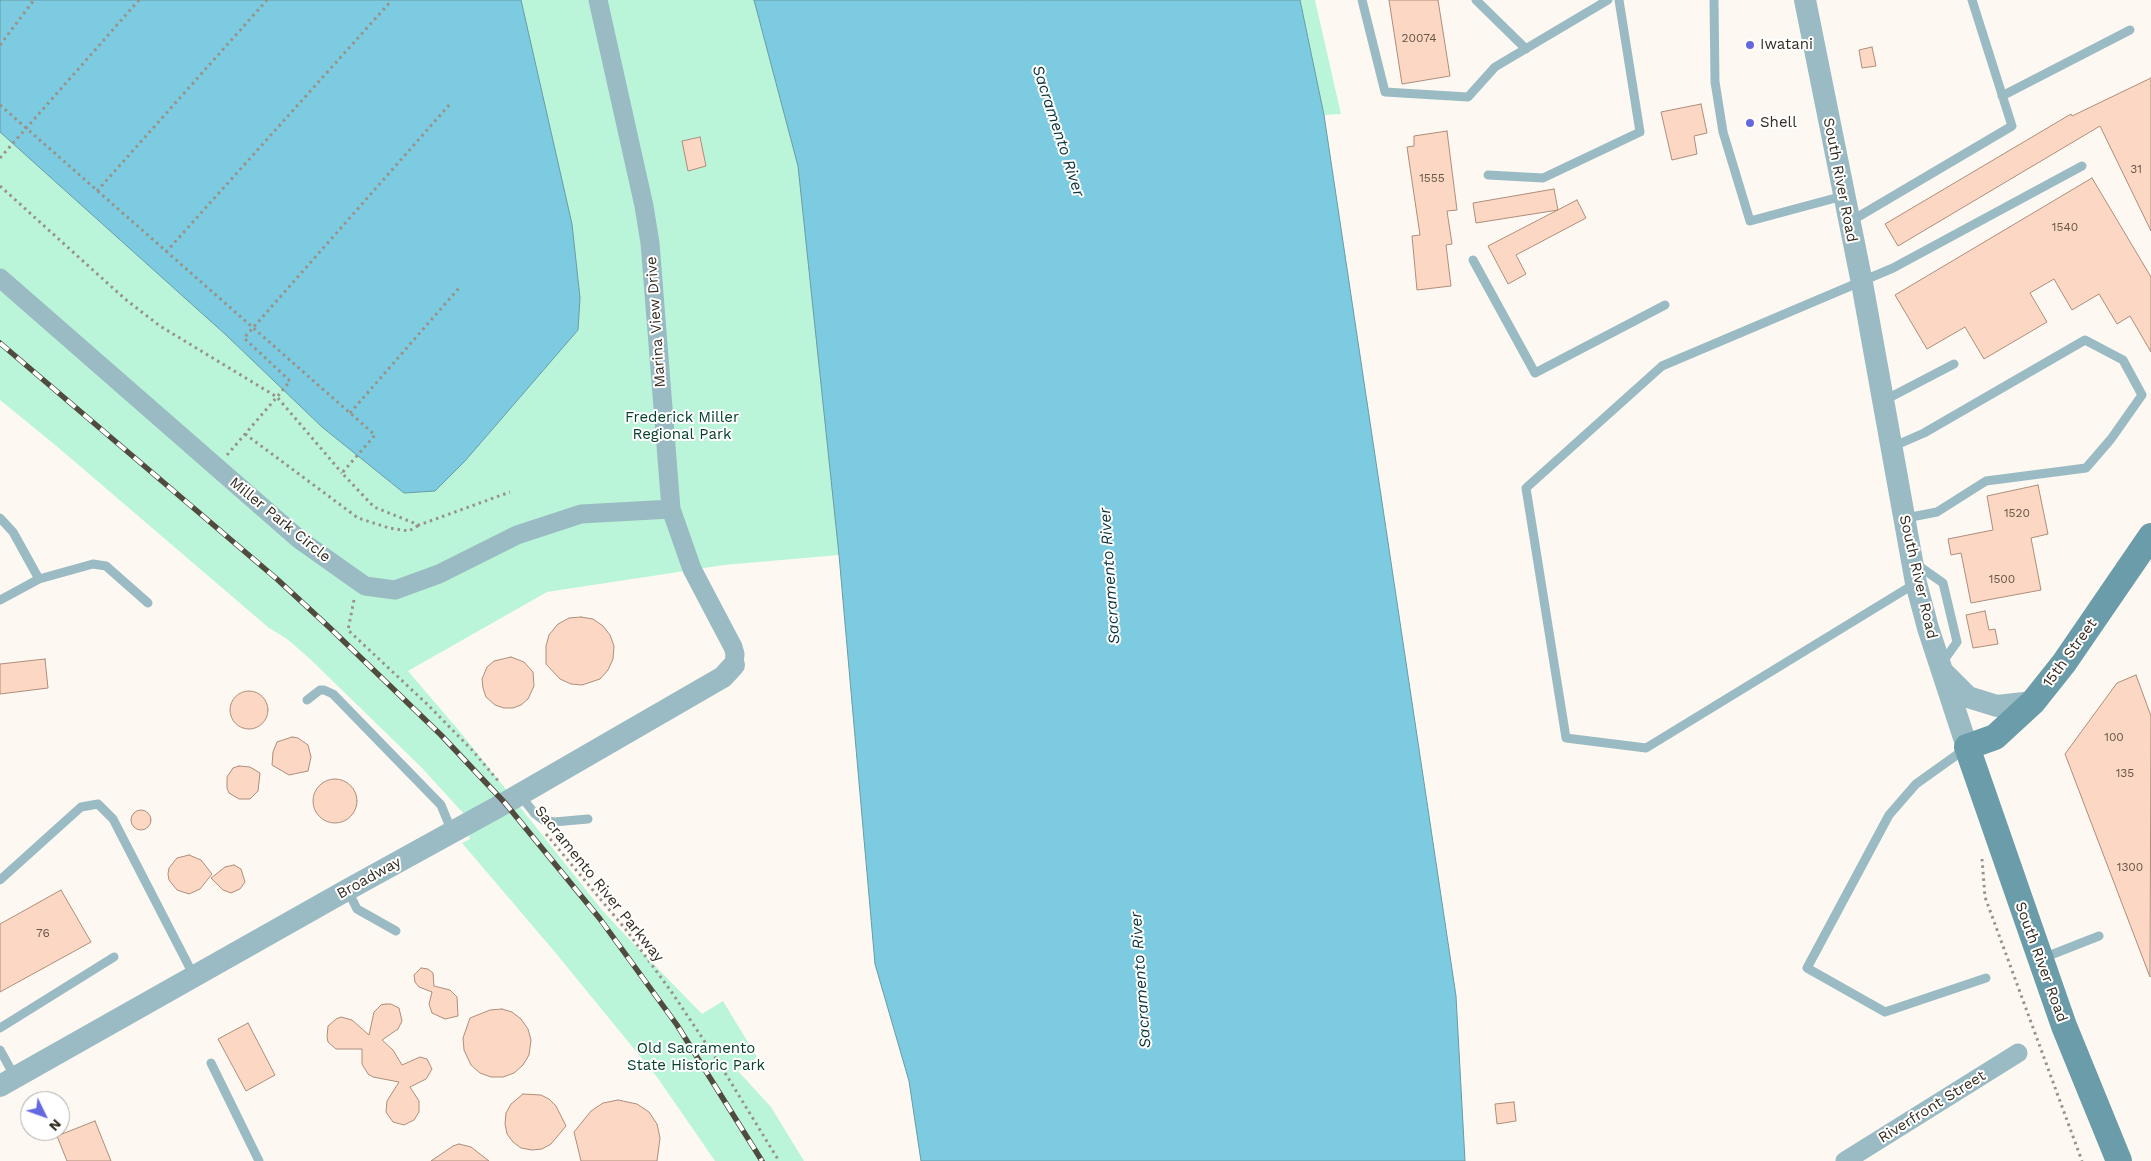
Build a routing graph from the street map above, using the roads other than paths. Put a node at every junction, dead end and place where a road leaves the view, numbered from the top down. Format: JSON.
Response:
{"nodes":[{"id":1,"x":598,"y":0,"type":"edge"},
{"id":2,"x":1362,"y":0,"type":"edge"},
{"id":3,"x":1476,"y":0,"type":"edge"},
{"id":4,"x":1608,"y":0,"type":"edge"},
{"id":5,"x":1619,"y":0,"type":"edge"},
{"id":6,"x":1714,"y":0,"type":"edge"},
{"id":7,"x":1805,"y":0,"type":"edge"},
{"id":8,"x":1972,"y":0,"type":"edge"},
{"id":9,"x":2130,"y":30,"type":"dead end"},
{"id":10,"x":1526,"y":49,"type":"junction"},
{"id":11,"x":2002,"y":96,"type":"junction"},
{"id":12,"x":2082,"y":166,"type":"dead end"},
{"id":13,"x":1488,"y":175,"type":"dead end"},
{"id":14,"x":1843,"y":196,"type":"junction"},
{"id":15,"x":1848,"y":222,"type":"junction"},
{"id":16,"x":1473,"y":260,"type":"dead end"},
{"id":17,"x":0,"y":278,"type":"edge"},
{"id":18,"x":1862,"y":283,"type":"junction"},
{"id":19,"x":1665,"y":305,"type":"dead end"},
{"id":20,"x":1954,"y":364,"type":"dead end"},
{"id":21,"x":1883,"y":401,"type":"junction"},
{"id":22,"x":1892,"y":447,"type":"junction"},
{"id":23,"x":671,"y":508,"type":"junction"},
{"id":24,"x":0,"y":518,"type":"edge"},
{"id":25,"x":1904,"y":518,"type":"junction"},
{"id":26,"x":2151,"y":536,"type":"edge"},
{"id":27,"x":1914,"y":572,"type":"junction"},
{"id":28,"x":39,"y":579,"type":"junction"},
{"id":29,"x":0,"y":600,"type":"edge"},
{"id":30,"x":148,"y":604,"type":"dead end"},
{"id":31,"x":734,"y":665,"type":"joint"},
{"id":32,"x":1942,"y":668,"type":"junction"},
{"id":33,"x":307,"y":700,"type":"dead end"},
{"id":34,"x":2033,"y":702,"type":"junction"},
{"id":35,"x":1967,"y":747,"type":"junction"},
{"id":36,"x":516,"y":796,"type":"junction"},
{"id":37,"x":588,"y":819,"type":"dead end"},
{"id":38,"x":452,"y":832,"type":"junction"},
{"id":39,"x":0,"y":880,"type":"edge"},
{"id":40,"x":347,"y":890,"type":"junction"},
{"id":41,"x":396,"y":931,"type":"dead end"},
{"id":42,"x":2099,"y":936,"type":"dead end"},
{"id":43,"x":114,"y":957,"type":"dead end"},
{"id":44,"x":2039,"y":959,"type":"junction"},
{"id":45,"x":194,"y":977,"type":"junction"},
{"id":46,"x":1986,"y":978,"type":"dead end"},
{"id":47,"x":0,"y":1028,"type":"edge"},
{"id":48,"x":0,"y":1050,"type":"edge"},
{"id":49,"x":2018,"y":1053,"type":"dead end"},
{"id":50,"x":211,"y":1063,"type":"dead end"},
{"id":51,"x":8,"y":1082,"type":"edge"},
{"id":52,"x":259,"y":1161,"type":"edge"},
{"id":53,"x":1845,"y":1161,"type":"edge"},
{"id":54,"x":2118,"y":1161,"type":"edge"}],
"edges":[{"from":1,"to":23,"type":"street","name":"Marina View Drive"},
{"from":2,"to":10,"type":"lane"},
{"from":3,"to":10,"type":"lane"},
{"from":4,"to":10,"type":"lane"},
{"from":5,"to":13,"type":"lane"},
{"from":6,"to":14,"type":"lane"},
{"from":7,"to":14,"type":"street","name":"South River Road"},
{"from":8,"to":11,"type":"lane"},
{"from":9,"to":11,"type":"lane"},
{"from":11,"to":15,"type":"lane"},
{"from":12,"to":18,"type":"lane"},
{"from":14,"to":15,"type":"street","name":"South River Road"},
{"from":15,"to":18,"type":"street","name":"South River Road"},
{"from":16,"to":19,"type":"lane"},
{"from":17,"to":23,"type":"street","name":"Miller Park Circle"},
{"from":18,"to":21,"type":"street","name":"South River Road"},
{"from":18,"to":27,"type":"lane"},
{"from":20,"to":21,"type":"lane"},
{"from":21,"to":22,"type":"street","name":"South River Road"},
{"from":22,"to":25,"type":"street","name":"South River Road"},
{"from":22,"to":25,"type":"lane"},
{"from":23,"to":31,"type":"street","name":"Marina View Drive"},
{"from":24,"to":28,"type":"lane"},
{"from":25,"to":27,"type":"street","name":"South River Road"},
{"from":26,"to":34,"type":"main road","name":"15th Street"},
{"from":27,"to":32,"type":"street","name":"South River Road"},
{"from":28,"to":29,"type":"lane"},
{"from":28,"to":30,"type":"lane"},
{"from":31,"to":36,"type":"street","name":"Broadway"},
{"from":32,"to":34,"type":"street"},
{"from":32,"to":35,"type":"street","name":"South River Road"},
{"from":33,"to":38,"type":"lane"},
{"from":34,"to":35,"type":"main road","name":"15th Street"},
{"from":35,"to":44,"type":"main road","name":"South River Road"},
{"from":35,"to":46,"type":"lane"},
{"from":36,"to":37,"type":"lane"},
{"from":36,"to":38,"type":"street","name":"Broadway"},
{"from":38,"to":40,"type":"street","name":"Broadway"},
{"from":39,"to":45,"type":"lane"},
{"from":40,"to":41,"type":"lane"},
{"from":40,"to":45,"type":"street","name":"Broadway"},
{"from":42,"to":44,"type":"lane"},
{"from":43,"to":47,"type":"lane"},
{"from":44,"to":54,"type":"main road","name":"South River Road"},
{"from":45,"to":51,"type":"street","name":"Broadway"},
{"from":48,"to":51,"type":"lane"},
{"from":49,"to":53,"type":"street","name":"Riverfront Street"},
{"from":50,"to":52,"type":"lane"}]}
